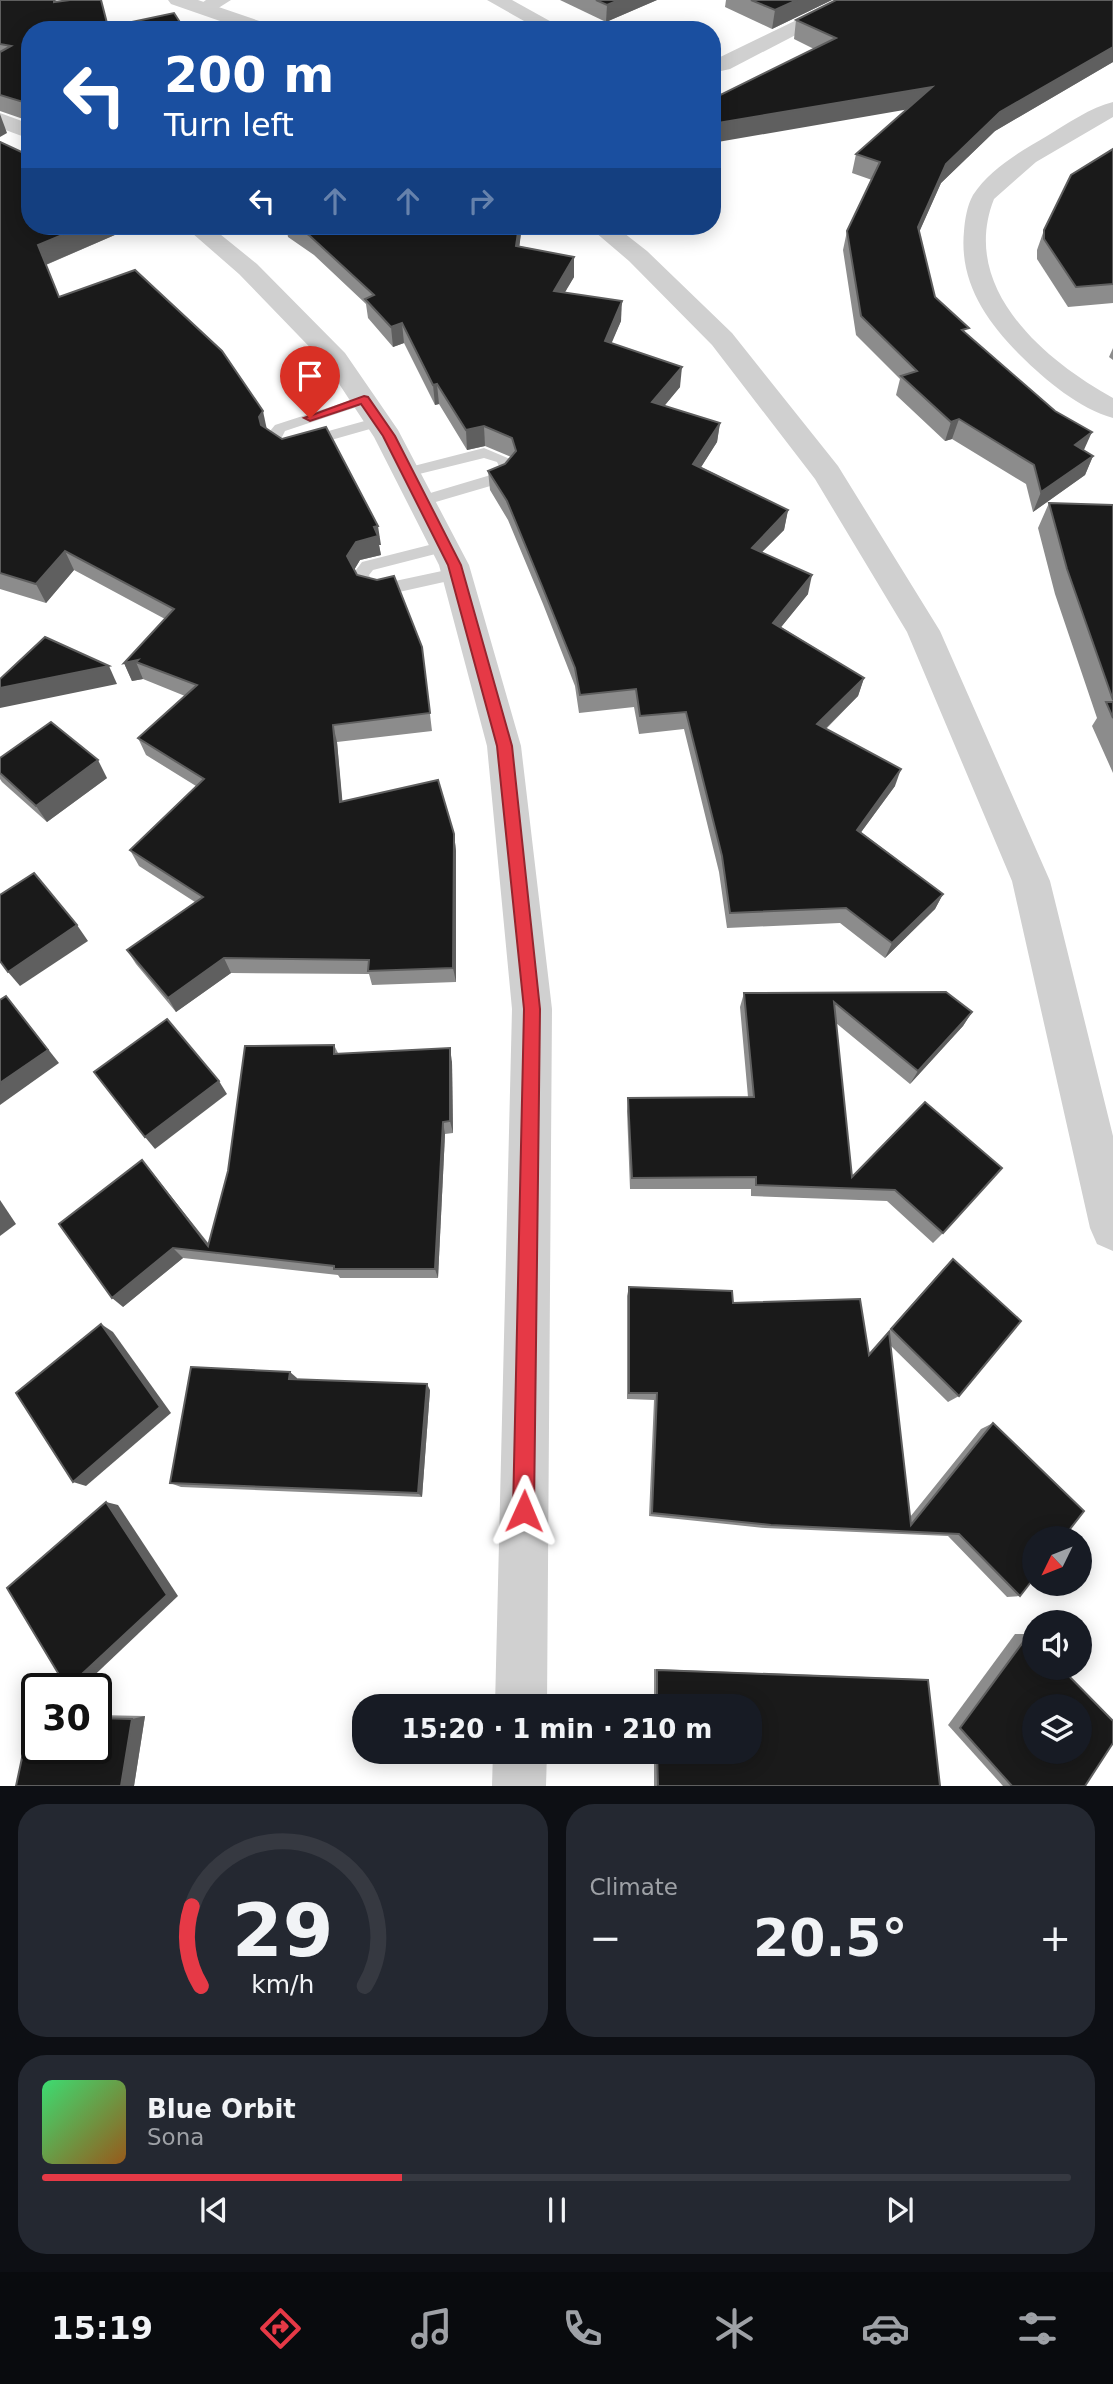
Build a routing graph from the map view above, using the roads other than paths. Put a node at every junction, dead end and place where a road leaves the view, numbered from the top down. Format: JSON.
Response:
{"nodes":[{"id":1,"x":178,"y":0,"type":"edge"},
{"id":2,"x":497,"y":0,"type":"edge"},
{"id":3,"x":853,"y":0,"type":"edge"},
{"id":4,"x":213,"y":4,"type":"edge"},
{"id":5,"x":248,"y":21,"type":"edge"},
{"id":6,"x":538,"y":21,"type":"edge"},
{"id":7,"x":721,"y":65,"type":"edge"},
{"id":8,"x":1113,"y":108,"type":"edge"},
{"id":9,"x":0,"y":120,"type":"edge"},
{"id":10,"x":21,"y":128,"type":"edge"},
{"id":11,"x":211,"y":235,"type":"edge"},
{"id":12,"x":611,"y":235,"type":"edge"},
{"id":13,"x":1113,"y":409,"type":"edge"},
{"id":14,"x":372,"y":411,"type":"junction"},
{"id":15,"x":415,"y":486,"type":"junction"},
{"id":16,"x":1113,"y":1228,"type":"edge"},
{"id":17,"x":521,"y":1694,"type":"edge"},
{"id":18,"x":520,"y":1764,"type":"edge"},
{"id":19,"x":519,"y":1786,"type":"edge"}],
"edges":[{"from":1,"to":4,"type":"street"},
{"from":2,"to":6,"type":"street"},
{"from":3,"to":7,"type":"street"},
{"from":4,"to":5,"type":"street"},
{"from":8,"to":13,"type":"street"},
{"from":9,"to":10,"type":"street"},
{"from":11,"to":14,"type":"street"},
{"from":12,"to":16,"type":"street"},
{"from":14,"to":14,"type":"lane"},
{"from":14,"to":15,"type":"street"},
{"from":15,"to":15,"type":"lane"},
{"from":15,"to":17,"type":"street"},
{"from":18,"to":19,"type":"street"}]}
